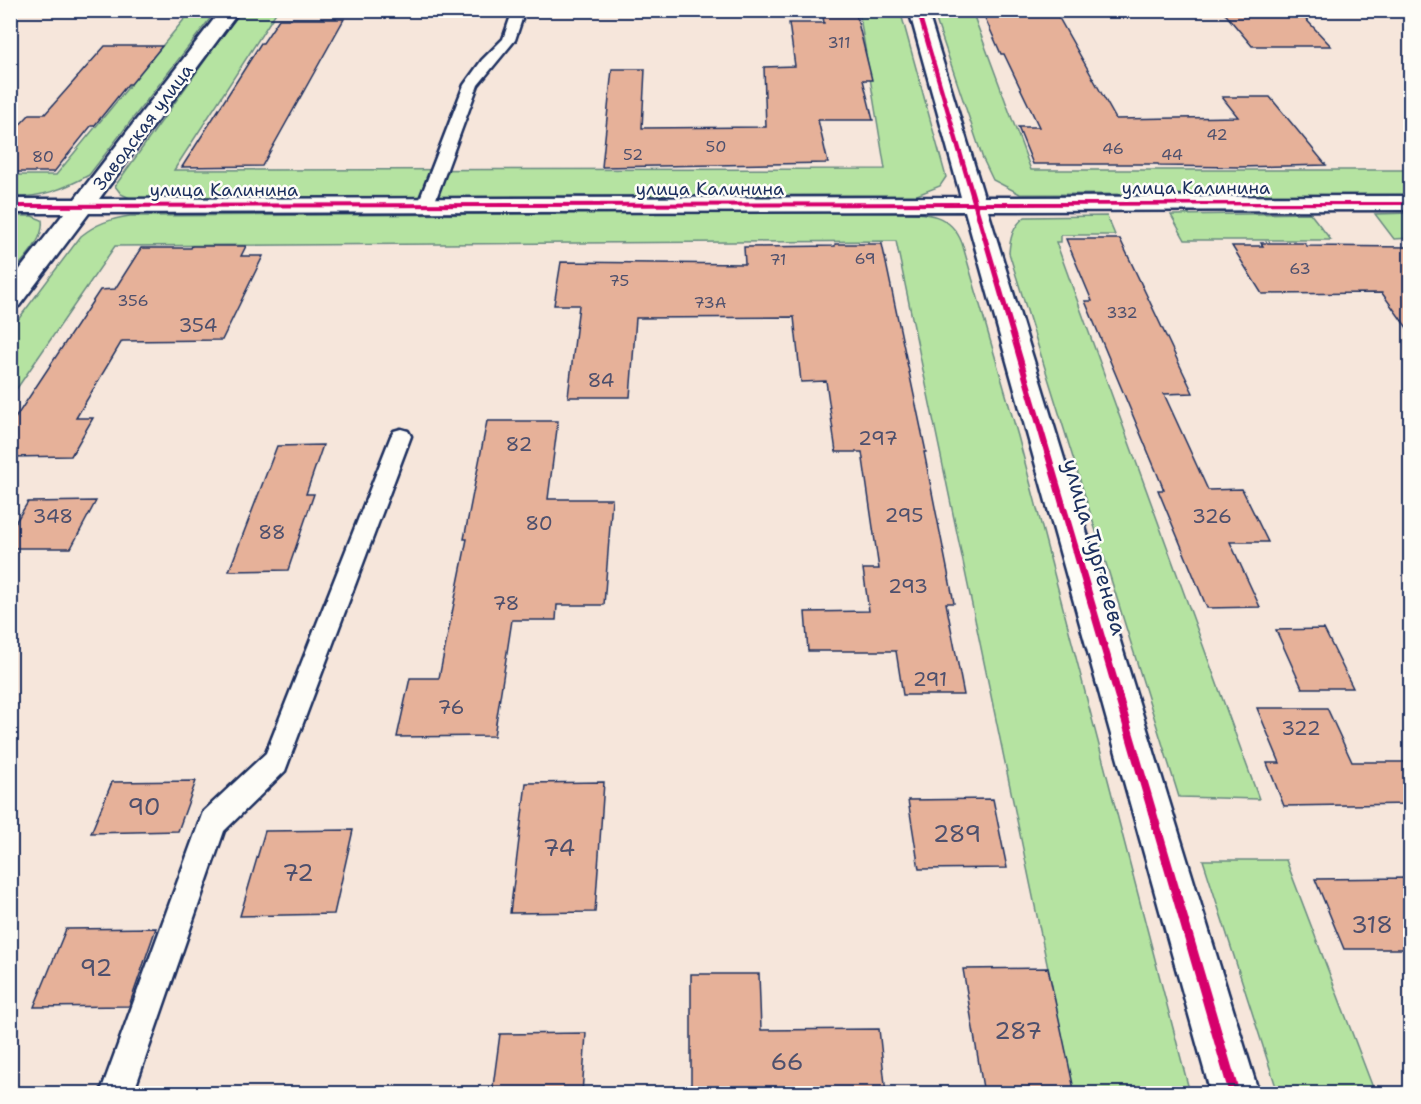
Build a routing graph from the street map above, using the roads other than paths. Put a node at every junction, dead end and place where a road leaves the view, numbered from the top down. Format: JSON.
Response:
{"nodes":[{"id":1,"x":231,"y":10,"type":"edge"},
{"id":2,"x":519,"y":10,"type":"edge"},
{"id":3,"x":918,"y":10,"type":"edge"},
{"id":4,"x":1410,"y":202,"type":"edge"},
{"id":5,"x":426,"y":204,"type":"junction"},
{"id":6,"x":976,"y":204,"type":"junction"},
{"id":7,"x":10,"y":206,"type":"edge"},
{"id":8,"x":82,"y":206,"type":"junction"},
{"id":9,"x":10,"y":300,"type":"edge"},
{"id":10,"x":401,"y":435,"type":"dead end"},
{"id":11,"x":116,"y":1094,"type":"edge"},
{"id":12,"x":1235,"y":1094,"type":"edge"}],
"edges":[{"from":1,"to":8,"type":"street","name":"Заводская улица"},
{"from":2,"to":5,"type":"lane"},
{"from":3,"to":6,"type":"street","name":"улица Тургенева"},
{"from":4,"to":6,"type":"street","name":"улица Калинина"},
{"from":5,"to":6,"type":"street","name":"улица Калинина"},
{"from":5,"to":8,"type":"street","name":"улица Калинина"},
{"from":6,"to":12,"type":"street","name":"улица Тургенева"},
{"from":7,"to":8,"type":"street","name":"улица Калинина"},
{"from":8,"to":9,"type":"street","name":"Заводская улица"},
{"from":10,"to":11,"type":"lane"}]}
